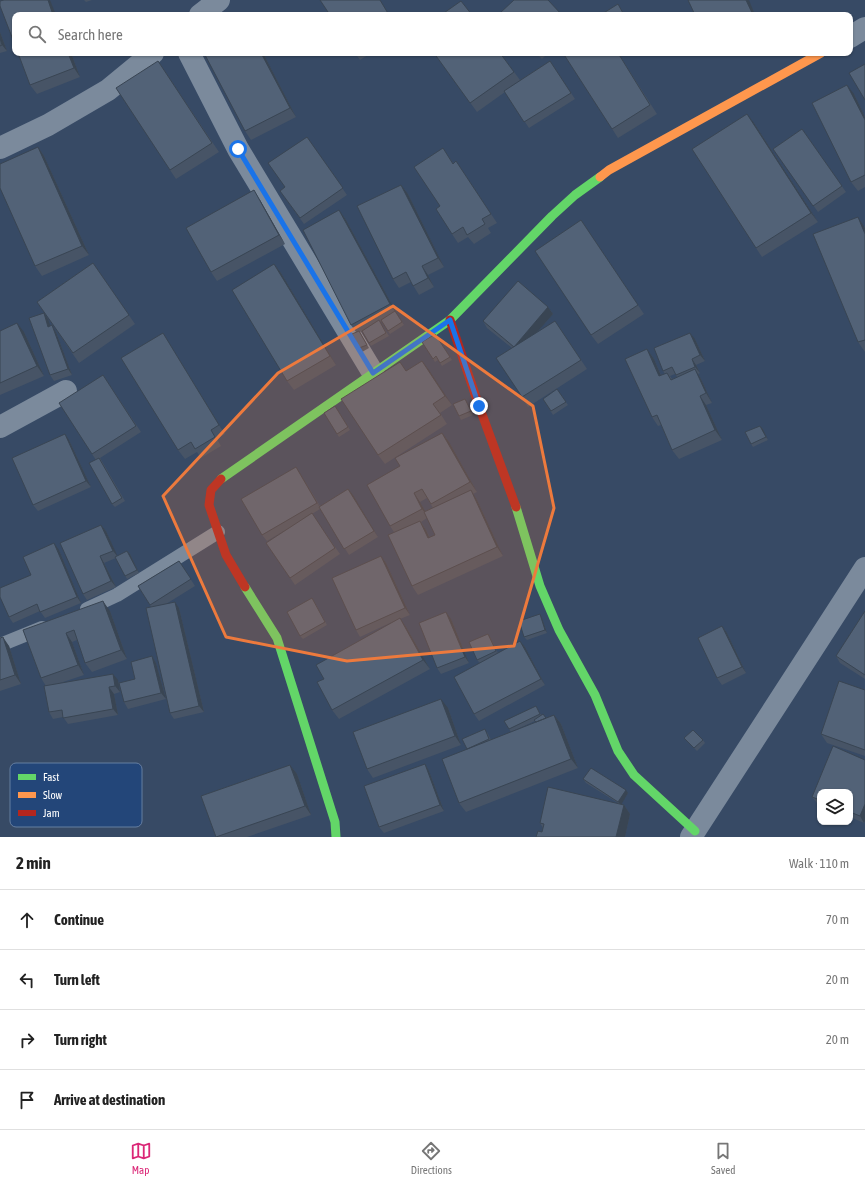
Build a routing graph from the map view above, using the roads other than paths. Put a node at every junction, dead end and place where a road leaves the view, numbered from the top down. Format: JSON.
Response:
{"nodes":[{"id":1,"x":219,"y":0,"type":"edge"},
{"id":2,"x":204,"y":12,"type":"edge"},
{"id":3,"x":865,"y":28,"type":"edge"},
{"id":4,"x":853,"y":35,"type":"edge"},
{"id":5,"x":149,"y":56,"type":"edge"},
{"id":6,"x":191,"y":56,"type":"edge"},
{"id":7,"x":816,"y":56,"type":"edge"},
{"id":8,"x":0,"y":148,"type":"edge"},
{"id":9,"x":450,"y":320,"type":"junction"},
{"id":10,"x":373,"y":373,"type":"junction"},
{"id":11,"x":66,"y":391,"type":"dead end"},
{"id":12,"x":0,"y":427,"type":"edge"},
{"id":13,"x":218,"y":532,"type":"junction"},
{"id":14,"x":865,"y":568,"type":"edge"},
{"id":15,"x":78,"y":614,"type":"edge"},
{"id":16,"x":57,"y":622,"type":"edge"},
{"id":17,"x":0,"y":645,"type":"edge"},
{"id":18,"x":693,"y":834,"type":"edge"},
{"id":19,"x":336,"y":837,"type":"edge"}],
"edges":[{"from":1,"to":2,"type":"street"},
{"from":3,"to":4,"type":"street"},
{"from":5,"to":8,"type":"street"},
{"from":6,"to":10,"type":"street"},
{"from":7,"to":9,"type":"street"},
{"from":9,"to":10,"type":"street"},
{"from":9,"to":18,"type":"street"},
{"from":10,"to":13,"type":"street"},
{"from":11,"to":12,"type":"street"},
{"from":13,"to":15,"type":"lane"},
{"from":13,"to":19,"type":"street"},
{"from":14,"to":18,"type":"street"},
{"from":16,"to":17,"type":"lane"}]}
